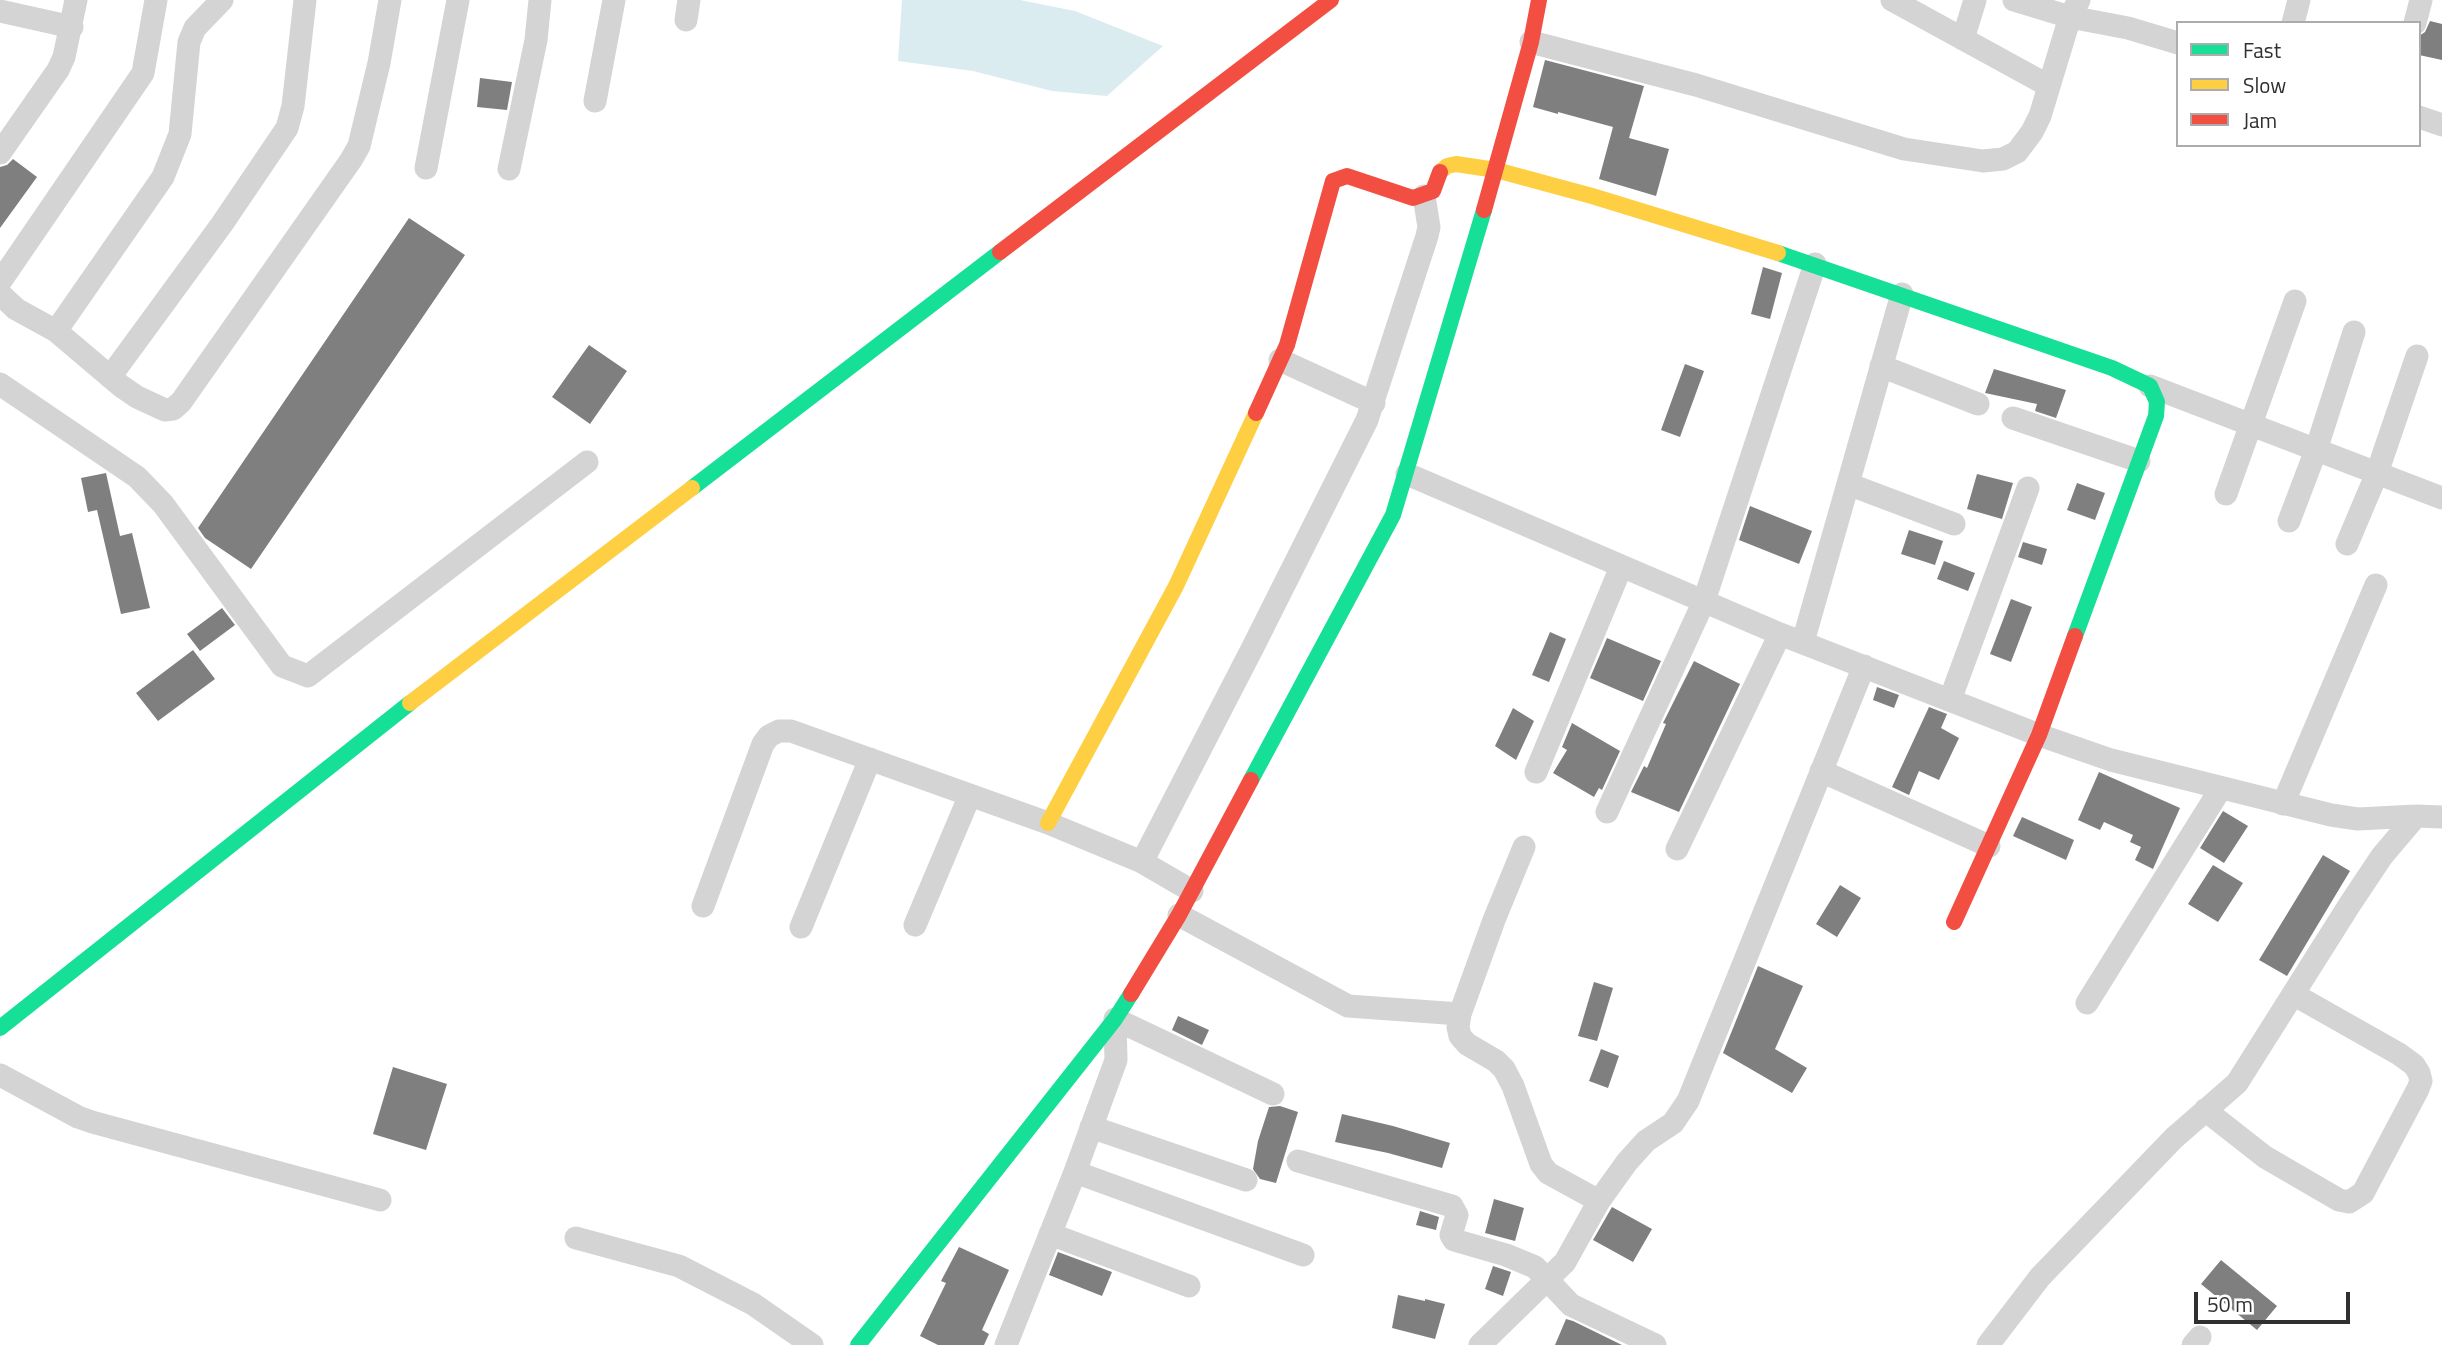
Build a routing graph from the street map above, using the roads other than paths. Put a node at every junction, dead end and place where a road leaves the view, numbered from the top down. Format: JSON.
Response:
{"nodes":[{"id":1,"x":76,"y":0,"type":"edge"},
{"id":2,"x":156,"y":0,"type":"edge"},
{"id":3,"x":222,"y":0,"type":"edge"},
{"id":4,"x":305,"y":0,"type":"edge"},
{"id":5,"x":390,"y":0,"type":"edge"},
{"id":6,"x":458,"y":0,"type":"edge"},
{"id":7,"x":540,"y":0,"type":"edge"},
{"id":8,"x":614,"y":0,"type":"edge"},
{"id":9,"x":1331,"y":0,"type":"edge"},
{"id":10,"x":1539,"y":0,"type":"edge"},
{"id":11,"x":1975,"y":0,"type":"edge"},
{"id":12,"x":2014,"y":0,"type":"edge"},
{"id":13,"x":2300,"y":0,"type":"edge"},
{"id":14,"x":2421,"y":0,"type":"edge"},
{"id":15,"x":1894,"y":1,"type":"edge"},
{"id":16,"x":7,"y":8,"type":"edge"},
{"id":17,"x":2075,"y":8,"type":"edge"},
{"id":18,"x":2294,"y":21,"type":"edge"},
{"id":19,"x":2416,"y":21,"type":"edge"},
{"id":20,"x":72,"y":27,"type":"junction"},
{"id":21,"x":1963,"y":39,"type":"junction"},
{"id":22,"x":1531,"y":42,"type":"junction"},
{"id":23,"x":2176,"y":42,"type":"edge"},
{"id":24,"x":2049,"y":86,"type":"junction"},
{"id":25,"x":595,"y":101,"type":"dead end"},
{"id":26,"x":2421,"y":118,"type":"edge"},
{"id":27,"x":2442,"y":125,"type":"edge"},
{"id":28,"x":0,"y":153,"type":"edge"},
{"id":29,"x":426,"y":167,"type":"dead end"},
{"id":30,"x":509,"y":169,"type":"dead end"},
{"id":31,"x":1496,"y":170,"type":"junction"},
{"id":32,"x":1424,"y":196,"type":"junction"},
{"id":33,"x":1815,"y":264,"type":"junction"},
{"id":34,"x":0,"y":282,"type":"edge"},
{"id":35,"x":0,"y":294,"type":"edge"},
{"id":36,"x":1902,"y":294,"type":"junction"},
{"id":37,"x":2295,"y":301,"type":"dead end"},
{"id":38,"x":56,"y":331,"type":"junction"},
{"id":39,"x":2354,"y":332,"type":"dead end"},
{"id":40,"x":2417,"y":356,"type":"dead end"},
{"id":41,"x":1280,"y":360,"type":"junction"},
{"id":42,"x":1881,"y":366,"type":"junction"},
{"id":43,"x":110,"y":377,"type":"junction"},
{"id":44,"x":0,"y":384,"type":"edge"},
{"id":45,"x":2150,"y":386,"type":"junction"},
{"id":46,"x":1374,"y":403,"type":"junction"},
{"id":47,"x":1978,"y":404,"type":"dead end"},
{"id":48,"x":2013,"y":418,"type":"dead end"},
{"id":49,"x":2251,"y":425,"type":"junction"},
{"id":50,"x":2316,"y":450,"type":"junction"},
{"id":51,"x":2138,"y":461,"type":"junction"},
{"id":52,"x":587,"y":463,"type":"dead end"},
{"id":53,"x":2377,"y":473,"type":"junction"},
{"id":54,"x":1407,"y":474,"type":"junction"},
{"id":55,"x":1848,"y":484,"type":"junction"},
{"id":56,"x":2028,"y":488,"type":"dead end"},
{"id":57,"x":2440,"y":490,"type":"edge"},
{"id":58,"x":2226,"y":494,"type":"dead end"},
{"id":59,"x":2289,"y":521,"type":"dead end"},
{"id":60,"x":1954,"y":524,"type":"dead end"},
{"id":61,"x":2347,"y":544,"type":"dead end"},
{"id":62,"x":1621,"y":567,"type":"junction"},
{"id":63,"x":2376,"y":585,"type":"dead end"},
{"id":64,"x":1704,"y":601,"type":"junction"},
{"id":65,"x":1780,"y":634,"type":"junction"},
{"id":66,"x":1804,"y":642,"type":"junction"},
{"id":67,"x":1864,"y":666,"type":"junction"},
{"id":68,"x":1950,"y":700,"type":"junction"},
{"id":69,"x":2039,"y":735,"type":"junction"},
{"id":70,"x":870,"y":759,"type":"junction"},
{"id":71,"x":1821,"y":771,"type":"junction"},
{"id":72,"x":1536,"y":772,"type":"dead end"},
{"id":73,"x":2221,"y":788,"type":"junction"},
{"id":74,"x":970,"y":795,"type":"junction"},
{"id":75,"x":2283,"y":804,"type":"junction"},
{"id":76,"x":1607,"y":812,"type":"dead end"},
{"id":77,"x":2416,"y":816,"type":"junction"},
{"id":78,"x":2442,"y":817,"type":"edge"},
{"id":79,"x":1048,"y":823,"type":"junction"},
{"id":80,"x":1989,"y":846,"type":"junction"},
{"id":81,"x":1524,"y":847,"type":"dead end"},
{"id":82,"x":1677,"y":849,"type":"dead end"},
{"id":83,"x":1142,"y":862,"type":"junction"},
{"id":84,"x":1192,"y":891,"type":"junction"},
{"id":85,"x":703,"y":906,"type":"dead end"},
{"id":86,"x":1179,"y":915,"type":"junction"},
{"id":87,"x":1954,"y":922,"type":"dead end"},
{"id":88,"x":915,"y":925,"type":"dead end"},
{"id":89,"x":801,"y":927,"type":"dead end"},
{"id":90,"x":2293,"y":994,"type":"junction"},
{"id":91,"x":2087,"y":1003,"type":"dead end"},
{"id":92,"x":1460,"y":1014,"type":"junction"},
{"id":93,"x":1115,"y":1019,"type":"junction"},
{"id":94,"x":0,"y":1028,"type":"edge"},
{"id":95,"x":0,"y":1075,"type":"edge"},
{"id":96,"x":1272,"y":1094,"type":"dead end"},
{"id":97,"x":2205,"y":1110,"type":"junction"},
{"id":98,"x":1091,"y":1127,"type":"junction"},
{"id":99,"x":1298,"y":1161,"type":"dead end"},
{"id":100,"x":1075,"y":1172,"type":"junction"},
{"id":101,"x":1246,"y":1180,"type":"dead end"},
{"id":102,"x":380,"y":1200,"type":"dead end"},
{"id":103,"x":1599,"y":1201,"type":"junction"},
{"id":104,"x":1050,"y":1234,"type":"junction"},
{"id":105,"x":576,"y":1238,"type":"dead end"},
{"id":106,"x":1303,"y":1255,"type":"dead end"},
{"id":107,"x":1547,"y":1279,"type":"junction"},
{"id":108,"x":1189,"y":1286,"type":"dead end"},
{"id":109,"x":812,"y":1345,"type":"edge"},
{"id":110,"x":858,"y":1345,"type":"edge"},
{"id":111,"x":1006,"y":1345,"type":"edge"},
{"id":112,"x":1480,"y":1345,"type":"edge"},
{"id":113,"x":1655,"y":1345,"type":"edge"},
{"id":114,"x":1988,"y":1345,"type":"edge"}],
"edges":[{"from":1,"to":20,"type":"street"},
{"from":2,"to":34,"type":"street"},
{"from":3,"to":38,"type":"street"},
{"from":4,"to":43,"type":"street"},
{"from":5,"to":43,"type":"street"},
{"from":6,"to":29,"type":"street"},
{"from":7,"to":30,"type":"street"},
{"from":8,"to":25,"type":"street"},
{"from":9,"to":94,"type":"street"},
{"from":10,"to":22,"type":"street"},
{"from":11,"to":21,"type":"street"},
{"from":12,"to":17,"type":"street"},
{"from":13,"to":18,"type":"street"},
{"from":14,"to":19,"type":"street"},
{"from":15,"to":21,"type":"street"},
{"from":16,"to":20,"type":"street"},
{"from":17,"to":23,"type":"street"},
{"from":17,"to":24,"type":"street"},
{"from":20,"to":28,"type":"street"},
{"from":21,"to":24,"type":"street"},
{"from":22,"to":24,"type":"street"},
{"from":22,"to":31,"type":"street"},
{"from":26,"to":27,"type":"street"},
{"from":31,"to":32,"type":"street"},
{"from":31,"to":33,"type":"street"},
{"from":31,"to":54,"type":"street"},
{"from":32,"to":41,"type":"street"},
{"from":32,"to":46,"type":"street"},
{"from":33,"to":36,"type":"street"},
{"from":33,"to":64,"type":"street"},
{"from":35,"to":38,"type":"street"},
{"from":36,"to":42,"type":"street"},
{"from":36,"to":45,"type":"street"},
{"from":37,"to":49,"type":"street"},
{"from":38,"to":43,"type":"street"},
{"from":39,"to":50,"type":"street"},
{"from":40,"to":53,"type":"street"},
{"from":41,"to":46,"type":"street"},
{"from":41,"to":79,"type":"street"},
{"from":42,"to":47,"type":"street"},
{"from":42,"to":55,"type":"street"},
{"from":44,"to":52,"type":"street"},
{"from":45,"to":49,"type":"street"},
{"from":45,"to":51,"type":"street"},
{"from":46,"to":83,"type":"street"},
{"from":48,"to":51,"type":"street"},
{"from":49,"to":50,"type":"street"},
{"from":49,"to":58,"type":"street"},
{"from":50,"to":53,"type":"street"},
{"from":50,"to":59,"type":"street"},
{"from":51,"to":69,"type":"street"},
{"from":53,"to":57,"type":"street"},
{"from":53,"to":61,"type":"street"},
{"from":54,"to":62,"type":"street"},
{"from":54,"to":84,"type":"street"},
{"from":55,"to":60,"type":"street"},
{"from":55,"to":66,"type":"street"},
{"from":56,"to":68,"type":"street"},
{"from":62,"to":64,"type":"street"},
{"from":62,"to":72,"type":"street"},
{"from":63,"to":75,"type":"street"},
{"from":64,"to":65,"type":"street"},
{"from":64,"to":76,"type":"street"},
{"from":65,"to":66,"type":"street"},
{"from":65,"to":82,"type":"street"},
{"from":66,"to":67,"type":"street"},
{"from":67,"to":68,"type":"street"},
{"from":67,"to":71,"type":"street"},
{"from":68,"to":69,"type":"street"},
{"from":69,"to":73,"type":"street"},
{"from":69,"to":80,"type":"street"},
{"from":70,"to":74,"type":"street"},
{"from":70,"to":85,"type":"street"},
{"from":70,"to":89,"type":"street"},
{"from":71,"to":80,"type":"street"},
{"from":71,"to":103,"type":"street"},
{"from":73,"to":75,"type":"street"},
{"from":73,"to":91,"type":"street"},
{"from":74,"to":79,"type":"street"},
{"from":74,"to":88,"type":"street"},
{"from":75,"to":77,"type":"street"},
{"from":77,"to":78,"type":"street"},
{"from":77,"to":90,"type":"street"},
{"from":79,"to":83,"type":"street"},
{"from":80,"to":87,"type":"street"},
{"from":81,"to":92,"type":"street"},
{"from":83,"to":84,"type":"street"},
{"from":84,"to":86,"type":"street"},
{"from":86,"to":92,"type":"street"},
{"from":86,"to":93,"type":"street"},
{"from":90,"to":97,"type":"street"},
{"from":90,"to":97,"type":"street"},
{"from":92,"to":103,"type":"street"},
{"from":93,"to":96,"type":"street"},
{"from":93,"to":98,"type":"street"},
{"from":93,"to":110,"type":"street"},
{"from":95,"to":102,"type":"street"},
{"from":97,"to":114,"type":"street"},
{"from":98,"to":100,"type":"street"},
{"from":98,"to":101,"type":"street"},
{"from":99,"to":107,"type":"street"},
{"from":100,"to":104,"type":"street"},
{"from":100,"to":106,"type":"street"},
{"from":103,"to":107,"type":"street"},
{"from":104,"to":108,"type":"street"},
{"from":104,"to":111,"type":"street"},
{"from":105,"to":109,"type":"street"},
{"from":107,"to":112,"type":"street"},
{"from":107,"to":113,"type":"street"}]}
